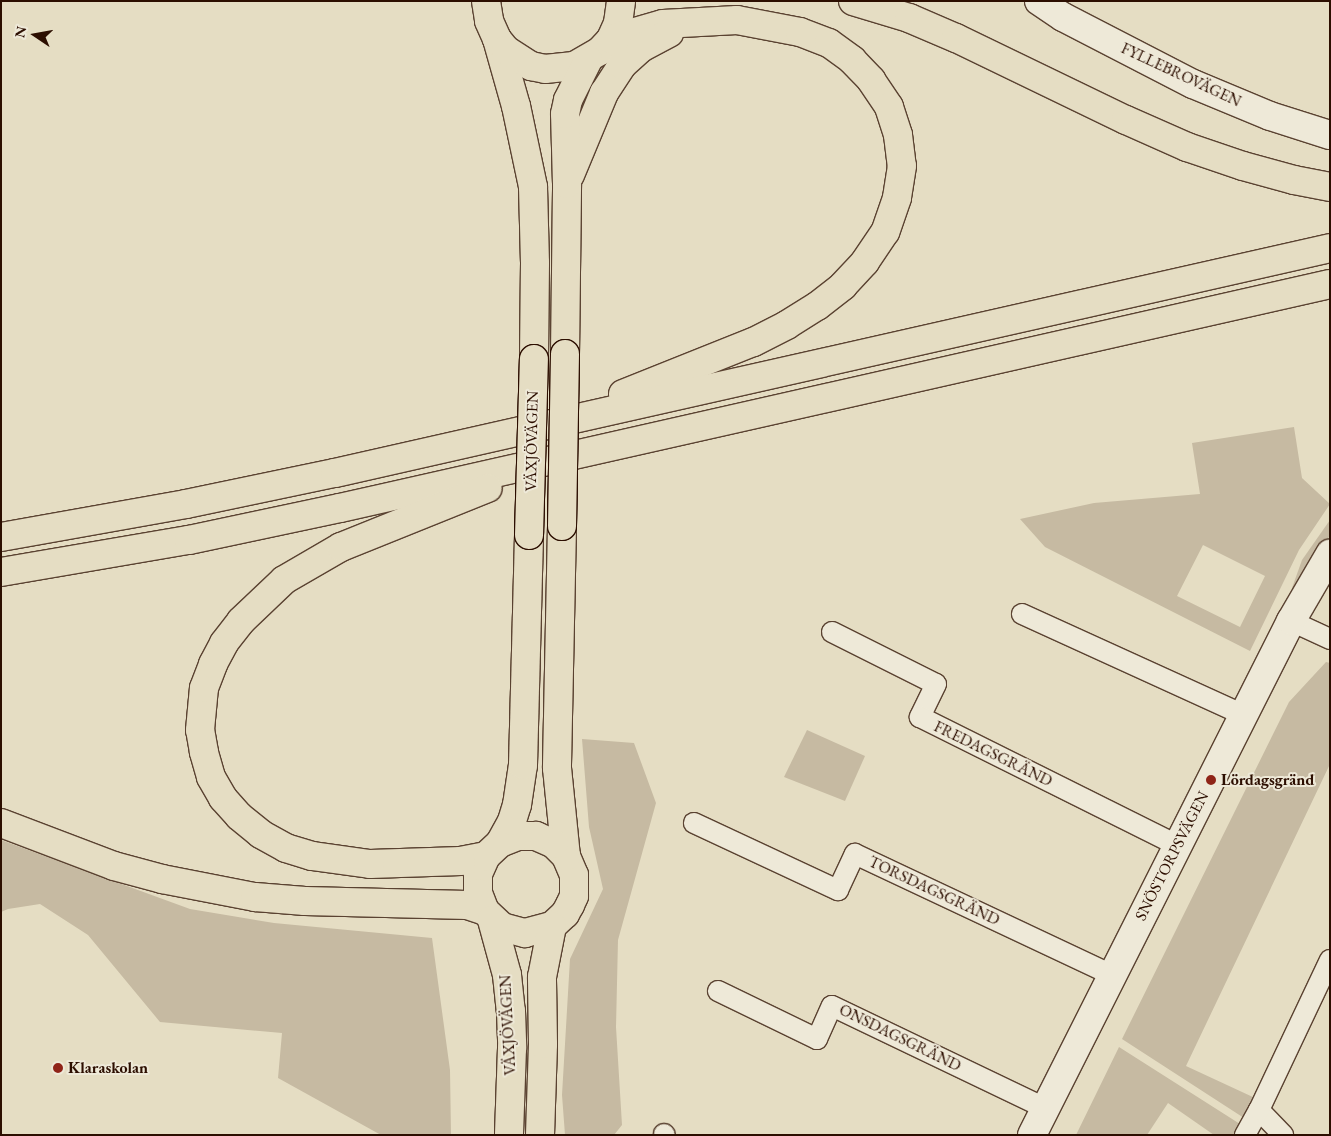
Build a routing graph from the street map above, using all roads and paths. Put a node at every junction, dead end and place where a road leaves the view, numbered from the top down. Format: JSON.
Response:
{"nodes":[{"id":1,"x":486,"y":1,"type":"edge"},
{"id":2,"x":621,"y":1,"type":"edge"},
{"id":3,"x":853,"y":1,"type":"edge"},
{"id":4,"x":1039,"y":1,"type":"edge"},
{"id":5,"x":701,"y":21,"type":"junction"},
{"id":6,"x":497,"y":39,"type":"junction"},
{"id":7,"x":611,"y":39,"type":"junction"},
{"id":8,"x":588,"y":60,"type":"junction"},
{"id":9,"x":1330,"y":135,"type":"edge"},
{"id":10,"x":567,"y":184,"type":"junction"},
{"id":11,"x":1330,"y":187,"type":"edge"},
{"id":12,"x":1330,"y":248,"type":"edge"},
{"id":13,"x":1330,"y":284,"type":"edge"},
{"id":14,"x":548,"y":425,"type":"junction"},
{"id":15,"x":574,"y":454,"type":"junction"},
{"id":16,"x":1,"y":537,"type":"edge"},
{"id":17,"x":1330,"y":554,"type":"edge"},
{"id":18,"x":1,"y":572,"type":"edge"},
{"id":19,"x":1022,"y":614,"type":"dead end"},
{"id":20,"x":1291,"y":621,"type":"junction"},
{"id":21,"x":832,"y":632,"type":"dead end"},
{"id":22,"x":1330,"y":639,"type":"edge"},
{"id":23,"x":1244,"y":715,"type":"junction"},
{"id":24,"x":1,"y":823,"type":"edge"},
{"id":25,"x":694,"y":823,"type":"dead end"},
{"id":26,"x":1177,"y":845,"type":"junction"},
{"id":27,"x":493,"y":849,"type":"junction"},
{"id":28,"x":566,"y":856,"type":"junction"},
{"id":29,"x":489,"y":916,"type":"junction"},
{"id":30,"x":552,"y":926,"type":"junction"},
{"id":31,"x":1330,"y":960,"type":"edge"},
{"id":32,"x":1112,"y":975,"type":"junction"},
{"id":33,"x":718,"y":991,"type":"dead end"},
{"id":34,"x":1045,"y":1108,"type":"junction"},
{"id":35,"x":1260,"y":1110,"type":"junction"},
{"id":36,"x":509,"y":1135,"type":"edge"},
{"id":37,"x":540,"y":1135,"type":"edge"},
{"id":38,"x":1032,"y":1135,"type":"edge"},
{"id":39,"x":1245,"y":1135,"type":"edge"},
{"id":40,"x":1283,"y":1135,"type":"edge"}],
"edges":[{"from":1,"to":6,"type":"highway","name":"VÄXJÖVÄGEN"},
{"from":2,"to":7,"type":"highway","name":"VÄXJÖVÄGEN"},
{"from":3,"to":11,"type":"highway"},
{"from":4,"to":9,"type":"street","name":"FYLLEBROVÄGEN"},
{"from":5,"to":7,"type":"highway"},
{"from":5,"to":10,"type":"highway"},
{"from":5,"to":14,"type":"highway"},
{"from":6,"to":8,"type":"highway","name":"VÄXJÖVÄGEN"},
{"from":6,"to":27,"type":"highway","name":"VÄXJÖVÄGEN","bridge":true},
{"from":7,"to":8,"type":"highway","name":"VÄXJÖVÄGEN"},
{"from":8,"to":10,"type":"highway","name":"VÄXJÖVÄGEN"},
{"from":10,"to":28,"type":"highway","name":"VÄXJÖVÄGEN","bridge":true},
{"from":12,"to":14,"type":"highway"},
{"from":13,"to":15,"type":"highway"},
{"from":14,"to":16,"type":"highway"},
{"from":15,"to":18,"type":"highway"},
{"from":15,"to":27,"type":"highway"},
{"from":17,"to":20,"type":"street","name":"SNÖSTORPSVÄGEN"},
{"from":19,"to":23,"type":"street"},
{"from":20,"to":22,"type":"street"},
{"from":20,"to":23,"type":"street","name":"SNÖSTORPSVÄGEN"},
{"from":21,"to":26,"type":"street","name":"FREDAGSGRÄND"},
{"from":23,"to":26,"type":"street","name":"SNÖSTORPSVÄGEN"},
{"from":24,"to":29,"type":"highway"},
{"from":25,"to":32,"type":"street","name":"TORSDAGSGRÄND"},
{"from":26,"to":32,"type":"street","name":"SNÖSTORPSVÄGEN"},
{"from":27,"to":28,"type":"highway"},
{"from":27,"to":29,"type":"highway","name":"VÄXJÖVÄGEN"},
{"from":28,"to":30,"type":"highway","name":"VÄXJÖVÄGEN"},
{"from":29,"to":30,"type":"highway"},
{"from":29,"to":36,"type":"highway","name":"VÄXJÖVÄGEN"},
{"from":30,"to":37,"type":"highway","name":"VÄXJÖVÄGEN"},
{"from":31,"to":35,"type":"street"},
{"from":32,"to":34,"type":"street","name":"SNÖSTORPSVÄGEN"},
{"from":33,"to":34,"type":"street","name":"ONSDAGSGRÄND"},
{"from":34,"to":38,"type":"street","name":"SNÖSTORPSVÄGEN"},
{"from":35,"to":39,"type":"street"},
{"from":35,"to":40,"type":"street"}]}
